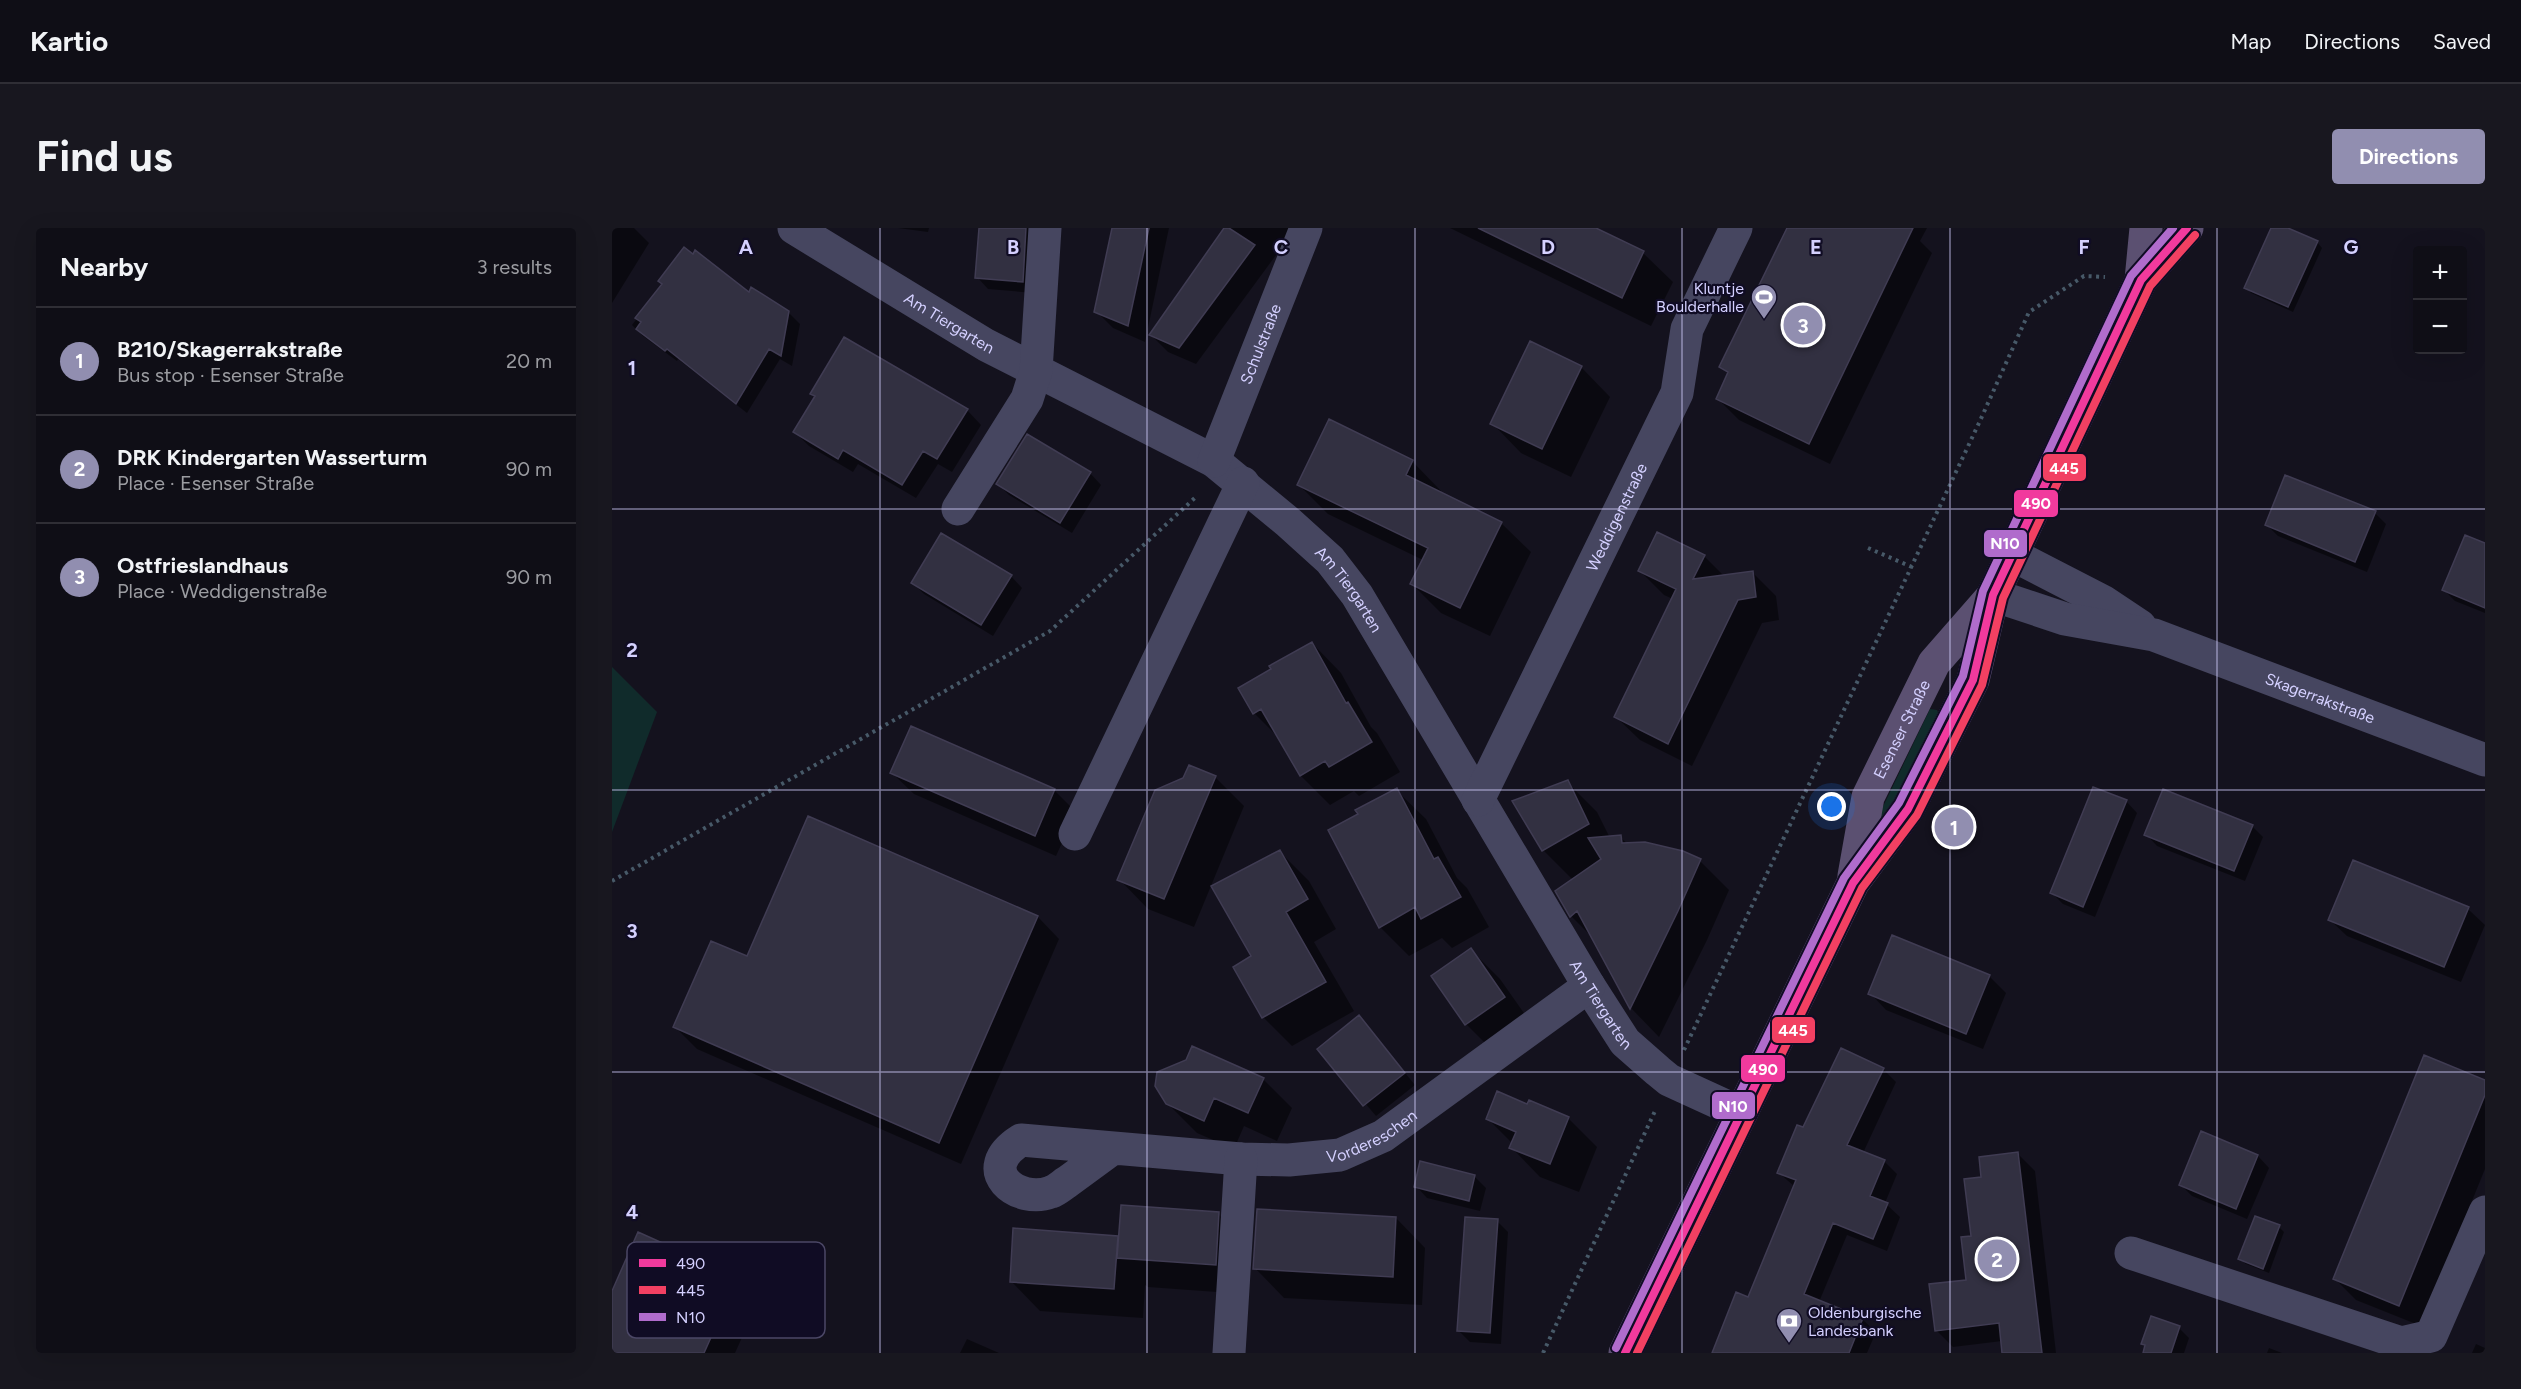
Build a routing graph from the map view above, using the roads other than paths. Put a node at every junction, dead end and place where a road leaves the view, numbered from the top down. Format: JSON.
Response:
{"nodes":[{"id":1,"x":794,"y":228,"type":"edge"},
{"id":2,"x":1045,"y":228,"type":"edge"},
{"id":3,"x":1306,"y":228,"type":"edge"},
{"id":4,"x":1737,"y":228,"type":"edge"},
{"id":5,"x":2146,"y":228,"type":"edge"},
{"id":6,"x":2187,"y":228,"type":"edge"},
{"id":7,"x":835,"y":240,"type":"edge"},
{"id":8,"x":2141,"y":280,"type":"junction"},
{"id":9,"x":1036,"y":371,"type":"junction"},
{"id":10,"x":1228,"y":471,"type":"junction"},
{"id":11,"x":958,"y":509,"type":"dead end"},
{"id":12,"x":2013,"y":555,"type":"junction"},
{"id":13,"x":1993,"y":596,"type":"junction"},
{"id":14,"x":2154,"y":635,"type":"junction"},
{"id":15,"x":2485,"y":760,"type":"edge"},
{"id":16,"x":1478,"y":800,"type":"junction"},
{"id":17,"x":1075,"y":834,"type":"dead end"},
{"id":18,"x":1589,"y":986,"type":"junction"},
{"id":19,"x":1741,"y":1113,"type":"junction"},
{"id":20,"x":1112,"y":1149,"type":"dead end"},
{"id":21,"x":1241,"y":1159,"type":"junction"},
{"id":22,"x":2485,"y":1212,"type":"edge"},
{"id":23,"x":2131,"y":1252,"type":"dead end"},
{"id":24,"x":1229,"y":1353,"type":"edge"},
{"id":25,"x":1625,"y":1353,"type":"edge"}],
"edges":[{"from":1,"to":7,"type":"street","name":"Am Tiergarten"},
{"from":2,"to":9,"type":"street"},
{"from":3,"to":10,"type":"street","name":"Schulstraße"},
{"from":4,"to":16,"type":"street","name":"Weddigenstraße"},
{"from":5,"to":8,"type":"main road","name":"Esenser Straße"},
{"from":6,"to":8,"type":"main road","name":"Esenser Straße"},
{"from":7,"to":9,"type":"street","name":"Am Tiergarten"},
{"from":8,"to":12,"type":"main road","name":"Esenser Straße"},
{"from":9,"to":10,"type":"street","name":"Am Tiergarten"},
{"from":9,"to":11,"type":"street"},
{"from":10,"to":16,"type":"street","name":"Am Tiergarten"},
{"from":10,"to":17,"type":"street","name":"Schulstraße"},
{"from":12,"to":13,"type":"main road","name":"Esenser Straße"},
{"from":12,"to":14,"type":"street","name":"Skagerrakstraße"},
{"from":13,"to":14,"type":"street","name":"Skagerrakstraße"},
{"from":13,"to":19,"type":"main road","name":"Esenser Straße"},
{"from":14,"to":15,"type":"street","name":"Skagerrakstraße"},
{"from":16,"to":18,"type":"street","name":"Am Tiergarten"},
{"from":18,"to":19,"type":"street","name":"Am Tiergarten"},
{"from":18,"to":21,"type":"street","name":"Vordereschen"},
{"from":19,"to":25,"type":"main road","name":"Esenser Straße"},
{"from":20,"to":21,"type":"street","name":"Vordereschen"},
{"from":21,"to":24,"type":"street"},
{"from":22,"to":23,"type":"street"}]}
